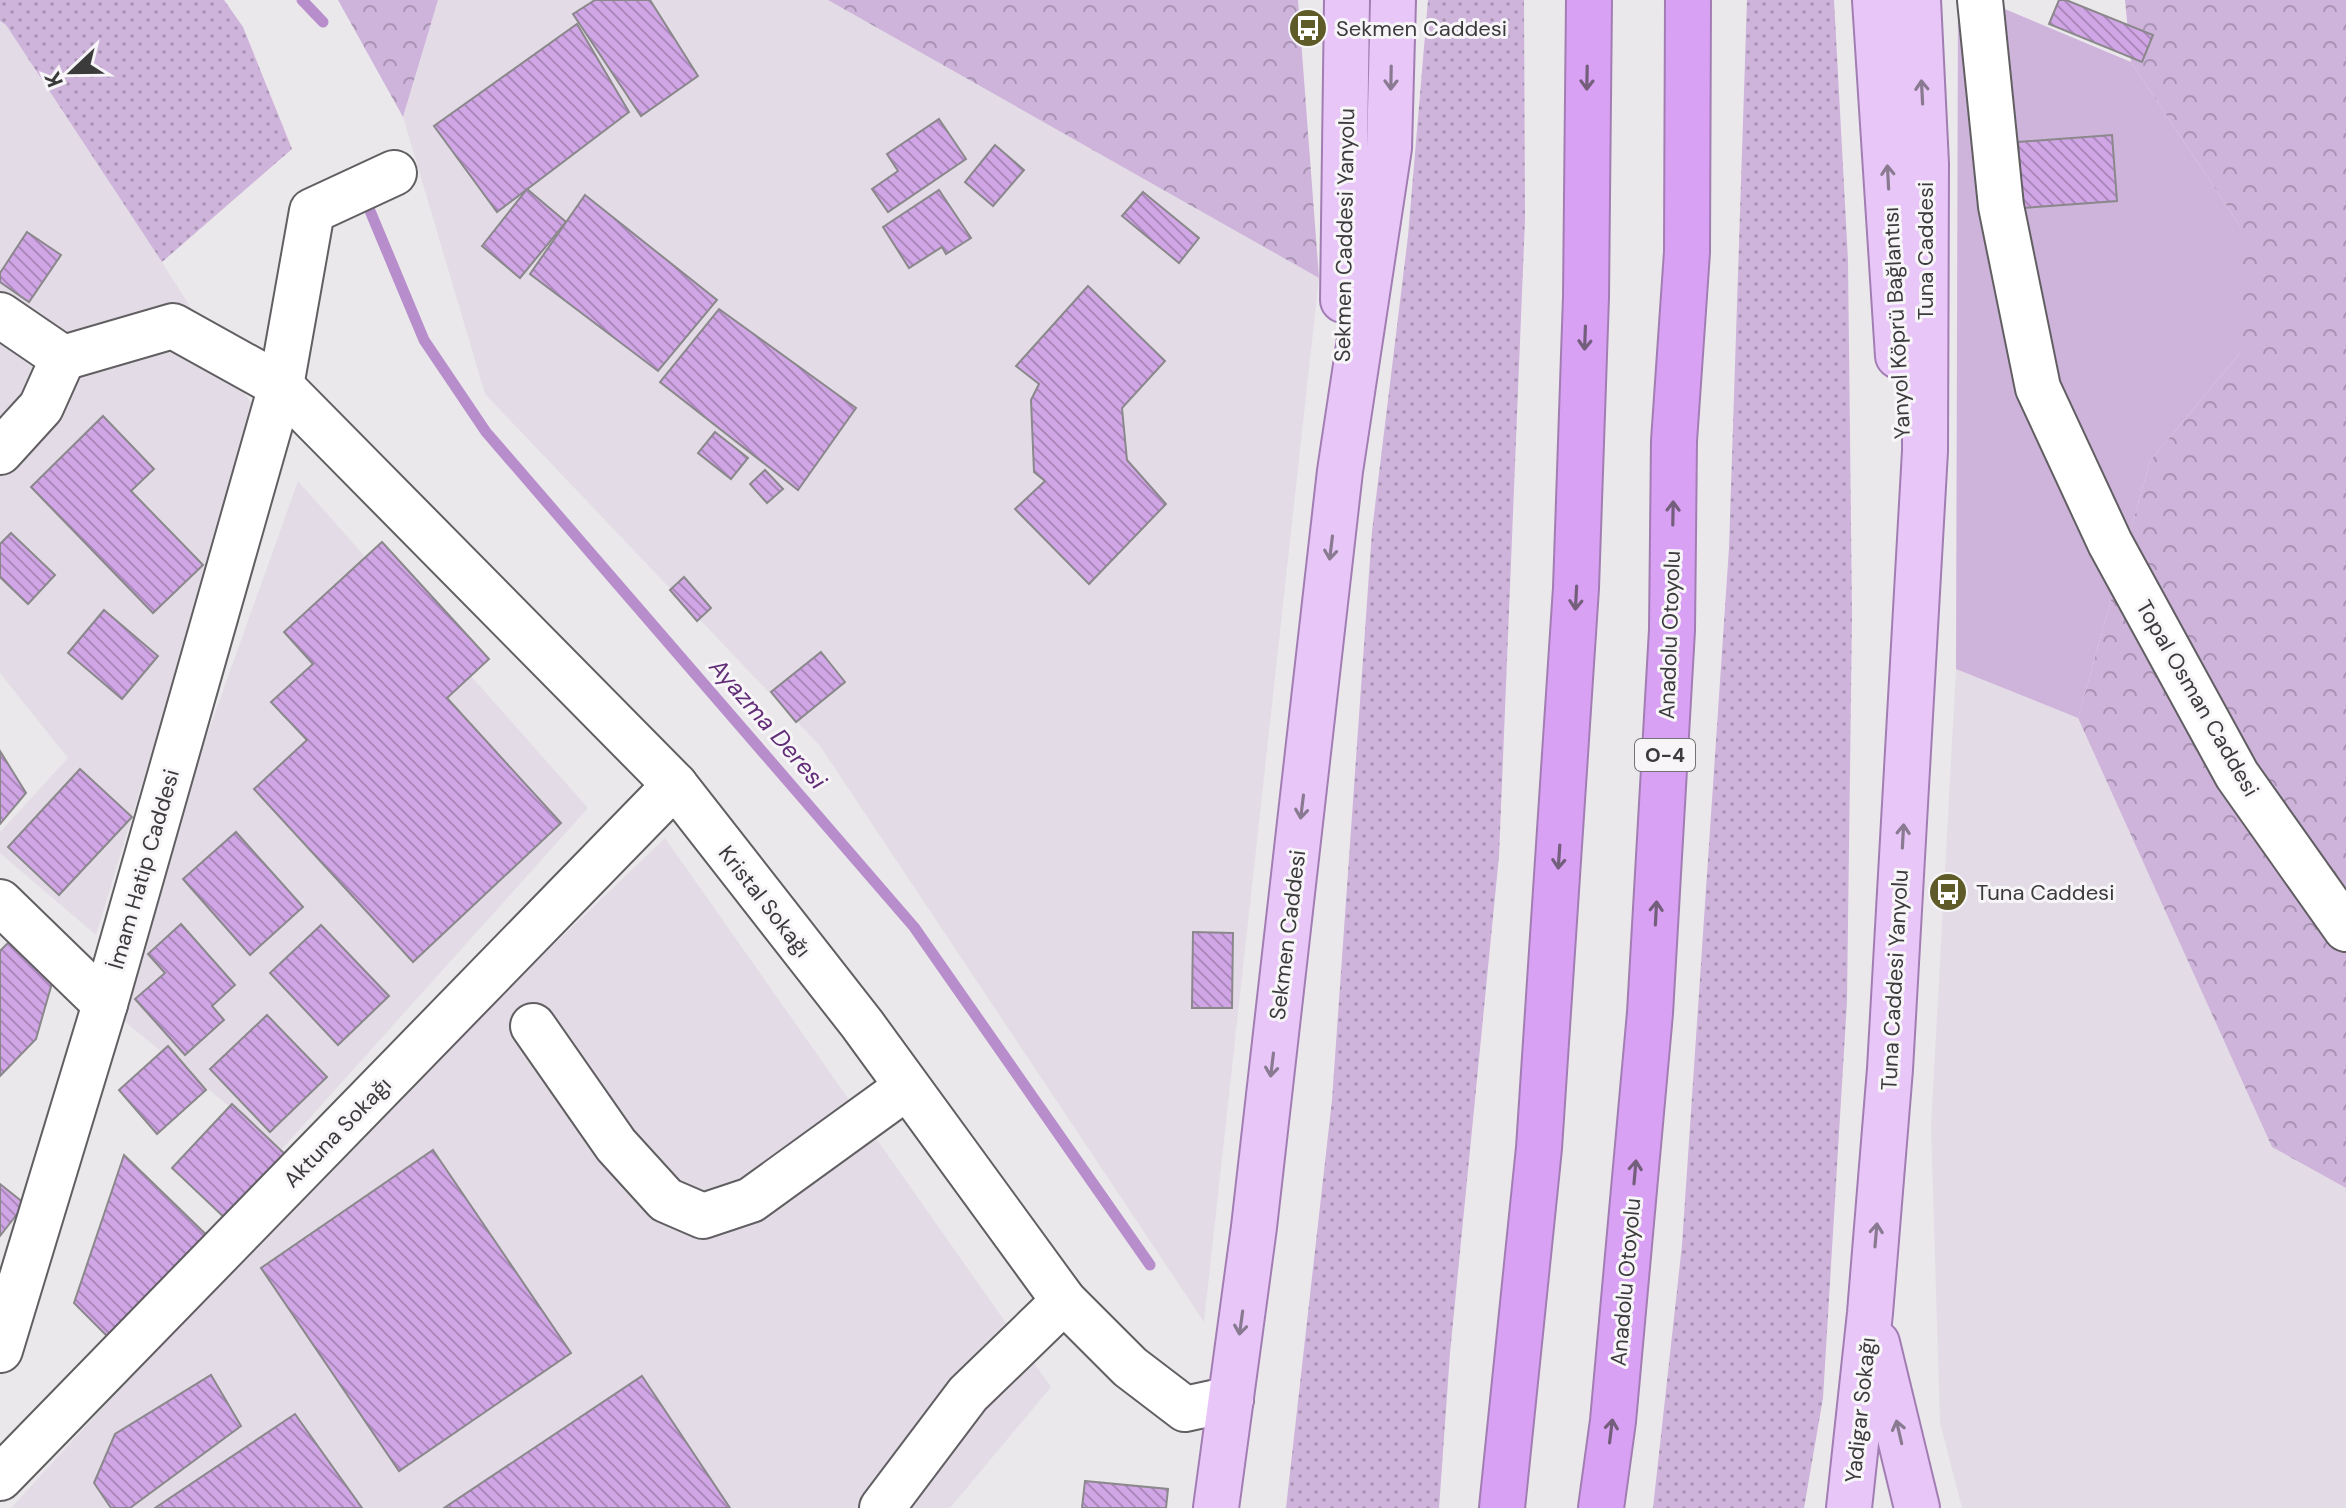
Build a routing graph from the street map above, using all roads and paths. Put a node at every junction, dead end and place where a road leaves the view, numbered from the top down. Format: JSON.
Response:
{"nodes":[{"id":1,"x":1347,"y":0,"type":"edge"},
{"id":2,"x":1393,"y":0,"type":"edge"},
{"id":3,"x":1589,"y":0,"type":"edge"},
{"id":4,"x":1688,"y":0,"type":"edge"},
{"id":5,"x":1875,"y":0,"type":"edge"},
{"id":6,"x":1918,"y":0,"type":"edge"},
{"id":7,"x":1980,"y":0,"type":"edge"},
{"id":8,"x":394,"y":173,"type":"dead end"},
{"id":9,"x":0,"y":315,"type":"edge"},
{"id":10,"x":63,"y":358,"type":"junction"},
{"id":11,"x":281,"y":386,"type":"junction"},
{"id":12,"x":0,"y":452,"type":"edge"},
{"id":13,"x":1340,"y":471,"type":"junction"},
{"id":14,"x":1914,"y":646,"type":"junction"},
{"id":15,"x":675,"y":785,"type":"junction"},
{"id":16,"x":0,"y":902,"type":"edge"},
{"id":17,"x":2346,"y":929,"type":"edge"},
{"id":18,"x":105,"y":1004,"type":"junction"},
{"id":19,"x":533,"y":1026,"type":"dead end"},
{"id":20,"x":907,"y":1087,"type":"junction"},
{"id":21,"x":1064,"y":1301,"type":"junction"},
{"id":22,"x":1870,"y":1313,"type":"junction"},
{"id":23,"x":0,"y":1350,"type":"edge"},
{"id":24,"x":1231,"y":1399,"type":"junction"},
{"id":25,"x":0,"y":1478,"type":"edge"},
{"id":26,"x":882,"y":1508,"type":"edge"},
{"id":27,"x":1216,"y":1508,"type":"edge"},
{"id":28,"x":1231,"y":1508,"type":"edge"},
{"id":29,"x":1502,"y":1508,"type":"edge"},
{"id":30,"x":1601,"y":1508,"type":"edge"},
{"id":31,"x":1849,"y":1508,"type":"edge"},
{"id":32,"x":1917,"y":1508,"type":"edge"}],
"edges":[{"from":1,"to":13,"type":"main road","name":"Sekmen Caddesi Yanyolu"},
{"from":2,"to":13,"type":"main road","one_way":true},
{"from":3,"to":29,"type":"highway","one_way":true},
{"from":30,"to":4,"type":"highway","name":"Anadolu Otoyolu","number":"O-4","one_way":true},
{"from":14,"to":5,"type":"main road","name":"Yanyol Köprü Bağlantısı","one_way":true},
{"from":14,"to":6,"type":"main road","name":"Tuna Caddesi","one_way":true},
{"from":7,"to":17,"type":"street","name":"Topal Osman Caddesi"},
{"from":8,"to":11,"type":"street","name":"İmam Hatip Caddesi"},
{"from":9,"to":10,"type":"street"},
{"from":10,"to":11,"type":"street","name":"Kristal Sokağı"},
{"from":10,"to":12,"type":"street"},
{"from":11,"to":15,"type":"street","name":"Kristal Sokağı"},
{"from":11,"to":18,"type":"street","name":"İmam Hatip Caddesi"},
{"from":13,"to":24,"type":"main road","name":"Sekmen Caddesi","one_way":true},
{"from":22,"to":14,"type":"main road","name":"Tuna Caddesi Yanyolu","one_way":true},
{"from":15,"to":20,"type":"street","name":"Kristal Sokağı"},
{"from":15,"to":25,"type":"street","name":"Aktuna Sokağı"},
{"from":16,"to":18,"type":"street"},
{"from":18,"to":23,"type":"street","name":"İmam Hatip Caddesi"},
{"from":19,"to":20,"type":"street"},
{"from":20,"to":21,"type":"street","name":"Kristal Sokağı"},
{"from":21,"to":24,"type":"street","name":"Kristal Sokağı"},
{"from":21,"to":26,"type":"street"},
{"from":22,"to":31,"type":"main road","name":"Yadigar Sokağı"},
{"from":32,"to":22,"type":"main road","one_way":true},
{"from":24,"to":27,"type":"main road"},
{"from":24,"to":28,"type":"main road"}]}
